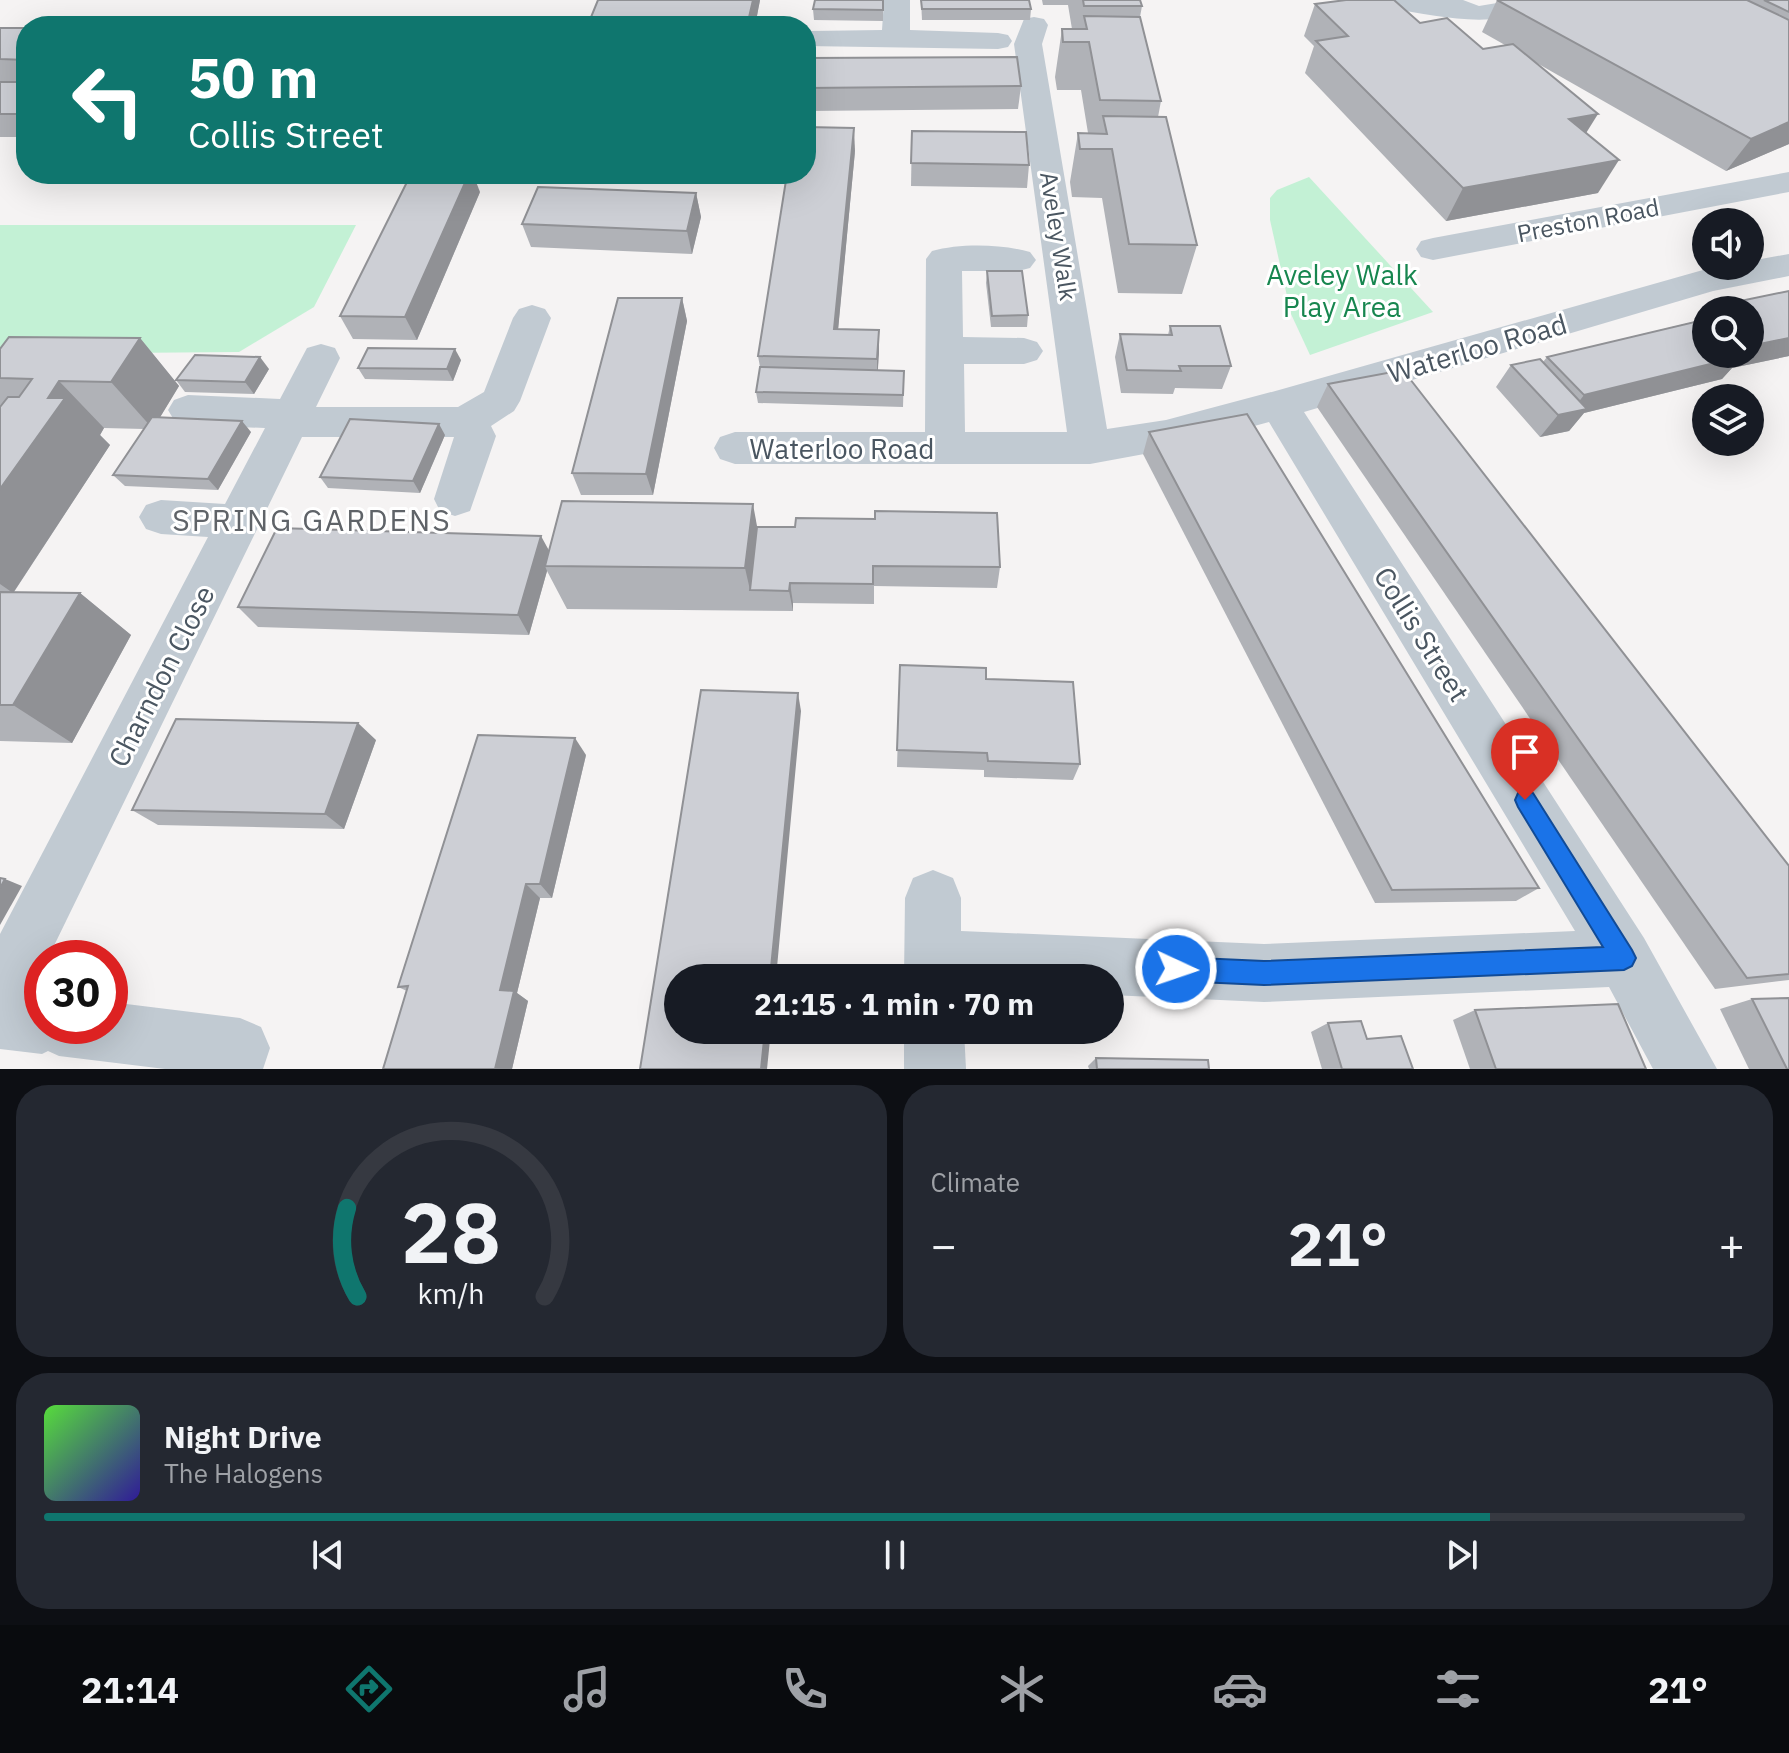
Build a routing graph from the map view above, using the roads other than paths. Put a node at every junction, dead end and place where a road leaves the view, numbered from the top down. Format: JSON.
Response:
{"nodes":[{"id":1,"x":897,"y":0,"type":"edge"},
{"id":2,"x":1387,"y":0,"type":"edge"},
{"id":3,"x":1543,"y":0,"type":"edge"},
{"id":4,"x":1457,"y":6,"type":"edge"},
{"id":5,"x":1034,"y":25,"type":"dead end"},
{"id":6,"x":896,"y":38,"type":"junction"},
{"id":7,"x":816,"y":39,"type":"edge"},
{"id":8,"x":998,"y":41,"type":"dead end"},
{"id":9,"x":1789,"y":182,"type":"edge"},
{"id":10,"x":1433,"y":249,"type":"dead end"},
{"id":11,"x":1018,"y":260,"type":"dead end"},
{"id":12,"x":1789,"y":265,"type":"edge"},
{"id":13,"x":532,"y":318,"type":"dead end"},
{"id":14,"x":943,"y":350,"type":"junction"},
{"id":15,"x":1024,"y":351,"type":"dead end"},
{"id":16,"x":321,"y":358,"type":"dead end"},
{"id":17,"x":1279,"y":405,"type":"junction"},
{"id":18,"x":188,"y":410,"type":"dead end"},
{"id":19,"x":290,"y":418,"type":"junction"},
{"id":20,"x":465,"y":422,"type":"junction"},
{"id":21,"x":735,"y":448,"type":"dead end"},
{"id":22,"x":945,"y":448,"type":"junction"},
{"id":23,"x":1090,"y":448,"type":"junction"},
{"id":24,"x":455,"y":499,"type":"dead end"},
{"id":25,"x":161,"y":517,"type":"dead end"},
{"id":26,"x":239,"y":522,"type":"junction"},
{"id":27,"x":933,"y":898,"type":"dead end"},
{"id":28,"x":1624,"y":958,"type":"junction"},
{"id":29,"x":933,"y":964,"type":"edge"},
{"id":30,"x":1124,"y":971,"type":"edge"},
{"id":31,"x":0,"y":994,"type":"edge"},
{"id":32,"x":0,"y":1019,"type":"edge"},
{"id":33,"x":24,"y":1022,"type":"edge"},
{"id":34,"x":128,"y":1034,"type":"edge"},
{"id":35,"x":934,"y":1044,"type":"edge"},
{"id":36,"x":232,"y":1069,"type":"edge"},
{"id":37,"x":935,"y":1069,"type":"edge"},
{"id":38,"x":1686,"y":1069,"type":"edge"}],
"edges":[{"from":1,"to":6,"type":"street"},
{"from":2,"to":4,"type":"street"},
{"from":3,"to":4,"type":"street"},
{"from":5,"to":23,"type":"street","name":"Aveley Walk"},
{"from":6,"to":7,"type":"street"},
{"from":6,"to":8,"type":"street"},
{"from":9,"to":10,"type":"street","name":"Preston Road"},
{"from":11,"to":14,"type":"street"},
{"from":12,"to":17,"type":"street","name":"Waterloo Road"},
{"from":13,"to":20,"type":"street"},
{"from":14,"to":15,"type":"street"},
{"from":14,"to":22,"type":"street"},
{"from":16,"to":19,"type":"street","name":"Charndon Close"},
{"from":17,"to":23,"type":"street","name":"Waterloo Road"},
{"from":17,"to":28,"type":"street","name":"Collis Street"},
{"from":18,"to":19,"type":"street"},
{"from":19,"to":20,"type":"street"},
{"from":19,"to":26,"type":"street","name":"Charndon Close"},
{"from":20,"to":24,"type":"street"},
{"from":21,"to":22,"type":"street","name":"Waterloo Road"},
{"from":22,"to":23,"type":"street","name":"Waterloo Road"},
{"from":25,"to":26,"type":"street"},
{"from":26,"to":31,"type":"street","name":"Charndon Close"},
{"from":27,"to":29,"type":"street"},
{"from":28,"to":30,"type":"street"},
{"from":28,"to":38,"type":"street","name":"Collis Street"},
{"from":32,"to":33,"type":"street"},
{"from":34,"to":36,"type":"street"},
{"from":35,"to":37,"type":"street"}]}
